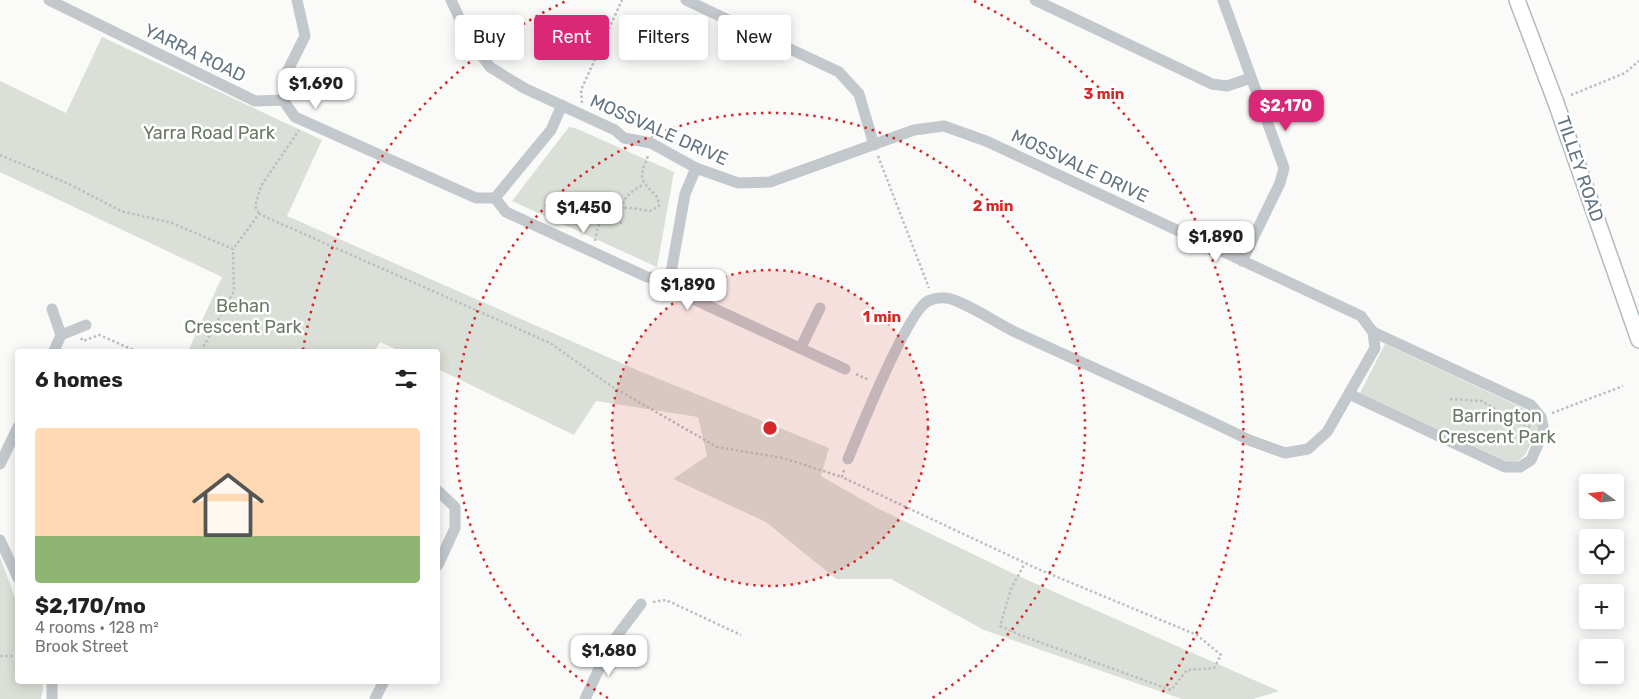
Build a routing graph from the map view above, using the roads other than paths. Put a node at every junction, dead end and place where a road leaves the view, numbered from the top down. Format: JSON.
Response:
{"nodes":[{"id":1,"x":49,"y":0,"type":"edge"},
{"id":2,"x":297,"y":0,"type":"edge"},
{"id":3,"x":451,"y":0,"type":"edge"},
{"id":4,"x":686,"y":0,"type":"edge"},
{"id":5,"x":1035,"y":0,"type":"edge"},
{"id":6,"x":1223,"y":0,"type":"edge"},
{"id":7,"x":1517,"y":0,"type":"edge"},
{"id":8,"x":1251,"y":78,"type":"junction"},
{"id":9,"x":283,"y":100,"type":"junction"},
{"id":10,"x":562,"y":105,"type":"junction"},
{"id":11,"x":874,"y":145,"type":"junction"},
{"id":12,"x":696,"y":168,"type":"junction"},
{"id":13,"x":495,"y":198,"type":"junction"},
{"id":14,"x":1242,"y":261,"type":"junction"},
{"id":15,"x":670,"y":278,"type":"junction"},
{"id":16,"x":820,"y":308,"type":"dead end"},
{"id":17,"x":52,"y":310,"type":"dead end"},
{"id":18,"x":82,"y":327,"type":"road end"},
{"id":19,"x":1373,"y":332,"type":"junction"},
{"id":20,"x":61,"y":335,"type":"junction"},
{"id":21,"x":1639,"y":340,"type":"edge"},
{"id":22,"x":801,"y":347,"type":"junction"},
{"id":23,"x":55,"y":349,"type":"edge"},
{"id":24,"x":845,"y":369,"type":"road end"},
{"id":25,"x":1349,"y":394,"type":"junction"},
{"id":26,"x":15,"y":433,"type":"edge"},
{"id":27,"x":848,"y":459,"type":"road end"},
{"id":28,"x":0,"y":464,"type":"edge"},
{"id":29,"x":440,"y":493,"type":"edge"},
{"id":30,"x":0,"y":540,"type":"edge"},
{"id":31,"x":440,"y":561,"type":"edge"},
{"id":32,"x":15,"y":572,"type":"edge"},
{"id":33,"x":641,"y":604,"type":"road end"},
{"id":34,"x":52,"y":684,"type":"edge"},
{"id":35,"x":382,"y":684,"type":"edge"},
{"id":36,"x":52,"y":699,"type":"edge"},
{"id":37,"x":375,"y":699,"type":"edge"},
{"id":38,"x":585,"y":699,"type":"edge"}],
"edges":[{"from":1,"to":9,"type":"street","name":"YARRA ROAD"},
{"from":2,"to":9,"type":"street"},
{"from":3,"to":10,"type":"street","name":"MOSSVALE DRIVE"},
{"from":4,"to":11,"type":"street"},
{"from":5,"to":8,"type":"street"},
{"from":6,"to":8,"type":"street"},
{"from":7,"to":21,"type":"main road","name":"TILLEY ROAD"},
{"from":8,"to":14,"type":"street"},
{"from":9,"to":13,"type":"street"},
{"from":10,"to":12,"type":"street","name":"MOSSVALE DRIVE"},
{"from":10,"to":13,"type":"street"},
{"from":11,"to":12,"type":"street","name":"MOSSVALE DRIVE"},
{"from":11,"to":14,"type":"street","name":"MOSSVALE DRIVE"},
{"from":12,"to":15,"type":"street"},
{"from":13,"to":15,"type":"street"},
{"from":14,"to":19,"type":"street","name":"MOSSVALE DRIVE"},
{"from":15,"to":22,"type":"street"},
{"from":16,"to":22,"type":"street"},
{"from":17,"to":20,"type":"street"},
{"from":18,"to":20,"type":"street"},
{"from":19,"to":25,"type":"street"},
{"from":19,"to":25,"type":"street"},
{"from":20,"to":23,"type":"street"},
{"from":22,"to":24,"type":"street"},
{"from":25,"to":27,"type":"street"},
{"from":26,"to":28,"type":"street"},
{"from":29,"to":31,"type":"street"},
{"from":30,"to":32,"type":"street"},
{"from":33,"to":38,"type":"street"},
{"from":34,"to":36,"type":"street"},
{"from":35,"to":37,"type":"street"}]}
